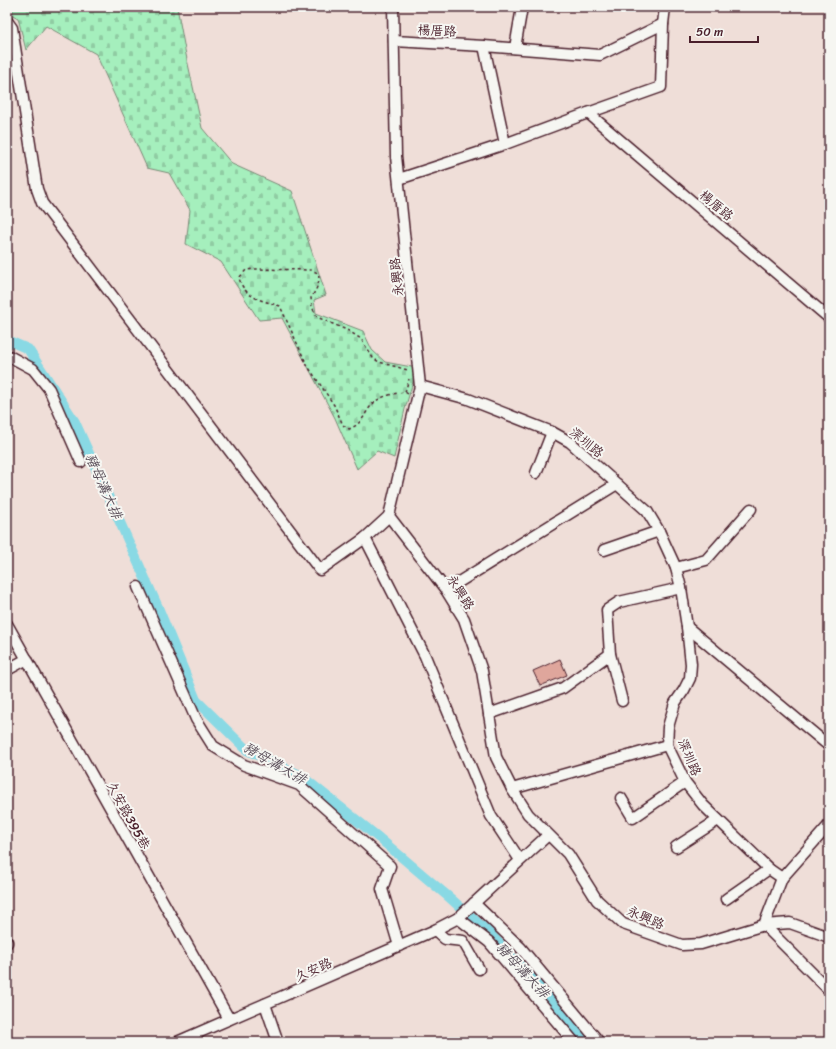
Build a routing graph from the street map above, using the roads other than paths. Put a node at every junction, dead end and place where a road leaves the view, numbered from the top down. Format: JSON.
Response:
{"nodes":[{"id":1,"x":393,"y":7,"type":"edge"},
{"id":2,"x":522,"y":7,"type":"edge"},
{"id":3,"x":664,"y":7,"type":"edge"},
{"id":4,"x":7,"y":21,"type":"edge"},
{"id":5,"x":663,"y":24,"type":"junction"},
{"id":6,"x":394,"y":41,"type":"junction"},
{"id":7,"x":484,"y":46,"type":"junction"},
{"id":8,"x":515,"y":48,"type":"junction"},
{"id":9,"x":588,"y":113,"type":"junction"},
{"id":10,"x":505,"y":144,"type":"junction"},
{"id":11,"x":399,"y":179,"type":"junction"},
{"id":12,"x":829,"y":318,"type":"edge"},
{"id":13,"x":7,"y":355,"type":"edge"},
{"id":14,"x":420,"y":386,"type":"junction"},
{"id":15,"x":552,"y":432,"type":"junction"},
{"id":16,"x":81,"y":462,"type":"dead end"},
{"id":17,"x":536,"y":473,"type":"dead end"},
{"id":18,"x":617,"y":484,"type":"junction"},
{"id":19,"x":751,"y":509,"type":"dead end"},
{"id":20,"x":389,"y":516,"type":"junction"},
{"id":21,"x":659,"y":531,"type":"junction"},
{"id":22,"x":365,"y":538,"type":"junction"},
{"id":23,"x":604,"y":550,"type":"dead end"},
{"id":24,"x":676,"y":568,"type":"junction"},
{"id":25,"x":138,"y":587,"type":"dead end"},
{"id":26,"x":681,"y":588,"type":"junction"},
{"id":27,"x":446,"y":590,"type":"junction"},
{"id":28,"x":7,"y":624,"type":"edge"},
{"id":29,"x":688,"y":627,"type":"junction"},
{"id":30,"x":610,"y":654,"type":"junction"},
{"id":31,"x":27,"y":659,"type":"junction"},
{"id":32,"x":7,"y":670,"type":"edge"},
{"id":33,"x":622,"y":701,"type":"dead end"},
{"id":34,"x":489,"y":714,"type":"junction"},
{"id":35,"x":667,"y":745,"type":"junction"},
{"id":36,"x":829,"y":746,"type":"edge"},
{"id":37,"x":685,"y":782,"type":"junction"},
{"id":38,"x":512,"y":789,"type":"junction"},
{"id":39,"x":621,"y":798,"type":"dead end"},
{"id":40,"x":718,"y":820,"type":"junction"},
{"id":41,"x":829,"y":825,"type":"edge"},
{"id":42,"x":548,"y":835,"type":"junction"},
{"id":43,"x":676,"y":846,"type":"dead end"},
{"id":44,"x":520,"y":860,"type":"junction"},
{"id":45,"x":769,"y":869,"type":"junction"},
{"id":46,"x":782,"y":878,"type":"junction"},
{"id":47,"x":726,"y":899,"type":"dead end"},
{"id":48,"x":474,"y":903,"type":"junction"},
{"id":49,"x":458,"y":918,"type":"junction"},
{"id":50,"x":764,"y":925,"type":"junction"},
{"id":51,"x":436,"y":930,"type":"junction"},
{"id":52,"x":829,"y":937,"type":"edge"},
{"id":53,"x":399,"y":946,"type":"junction"},
{"id":54,"x":479,"y":969,"type":"dead end"},
{"id":55,"x":829,"y":990,"type":"edge"},
{"id":56,"x":265,"y":1004,"type":"junction"},
{"id":57,"x":229,"y":1019,"type":"junction"},
{"id":58,"x":177,"y":1042,"type":"edge"},
{"id":59,"x":278,"y":1042,"type":"edge"},
{"id":60,"x":574,"y":1042,"type":"edge"},
{"id":61,"x":599,"y":1042,"type":"edge"}],
"edges":[{"from":1,"to":6,"type":"street","name":"永興路"},
{"from":2,"to":8,"type":"street"},
{"from":3,"to":5,"type":"street"},
{"from":4,"to":22,"type":"street"},
{"from":5,"to":8,"type":"street","name":"楊厝路"},
{"from":5,"to":9,"type":"street"},
{"from":6,"to":7,"type":"street","name":"楊厝路"},
{"from":6,"to":11,"type":"street","name":"永興路"},
{"from":7,"to":8,"type":"street","name":"楊厝路"},
{"from":7,"to":10,"type":"street"},
{"from":9,"to":10,"type":"street"},
{"from":9,"to":12,"type":"street","name":"楊厝路"},
{"from":10,"to":11,"type":"street"},
{"from":11,"to":14,"type":"street","name":"永興路"},
{"from":13,"to":16,"type":"street"},
{"from":14,"to":15,"type":"street","name":"深圳路"},
{"from":14,"to":20,"type":"street","name":"永興路"},
{"from":15,"to":17,"type":"street"},
{"from":15,"to":18,"type":"street","name":"深圳路"},
{"from":18,"to":21,"type":"street","name":"深圳路"},
{"from":18,"to":27,"type":"street"},
{"from":19,"to":24,"type":"street"},
{"from":20,"to":22,"type":"street"},
{"from":20,"to":27,"type":"street","name":"永興路"},
{"from":21,"to":23,"type":"street"},
{"from":21,"to":24,"type":"street","name":"深圳路"},
{"from":22,"to":44,"type":"street"},
{"from":24,"to":26,"type":"street","name":"深圳路"},
{"from":25,"to":53,"type":"street"},
{"from":26,"to":29,"type":"street","name":"深圳路"},
{"from":26,"to":30,"type":"street"},
{"from":27,"to":34,"type":"street","name":"永興路"},
{"from":28,"to":31,"type":"street","name":"久安路395巷"},
{"from":29,"to":35,"type":"street","name":"深圳路"},
{"from":29,"to":36,"type":"street"},
{"from":30,"to":33,"type":"street"},
{"from":30,"to":34,"type":"street"},
{"from":31,"to":32,"type":"street"},
{"from":31,"to":57,"type":"street","name":"久安路395巷"},
{"from":34,"to":38,"type":"street","name":"永興路"},
{"from":35,"to":37,"type":"street","name":"深圳路"},
{"from":35,"to":38,"type":"street"},
{"from":37,"to":39,"type":"street"},
{"from":37,"to":40,"type":"street","name":"深圳路"},
{"from":38,"to":42,"type":"street","name":"永興路"},
{"from":40,"to":43,"type":"street"},
{"from":40,"to":45,"type":"street","name":"深圳路"},
{"from":41,"to":46,"type":"street"},
{"from":42,"to":44,"type":"street","name":"久安路"},
{"from":42,"to":50,"type":"street","name":"永興路"},
{"from":44,"to":48,"type":"street","name":"久安路"},
{"from":45,"to":46,"type":"street","name":"深圳路"},
{"from":45,"to":47,"type":"street"},
{"from":46,"to":50,"type":"street"},
{"from":48,"to":49,"type":"street","name":"久安路"},
{"from":48,"to":61,"type":"street"},
{"from":49,"to":51,"type":"street","name":"久安路"},
{"from":49,"to":60,"type":"street"},
{"from":50,"to":52,"type":"street","name":"永興路"},
{"from":50,"to":55,"type":"street"},
{"from":51,"to":53,"type":"street","name":"久安路"},
{"from":51,"to":54,"type":"street"},
{"from":53,"to":56,"type":"street","name":"久安路"},
{"from":56,"to":57,"type":"street","name":"久安路"},
{"from":56,"to":59,"type":"street"},
{"from":57,"to":58,"type":"street","name":"久安路"}]}
